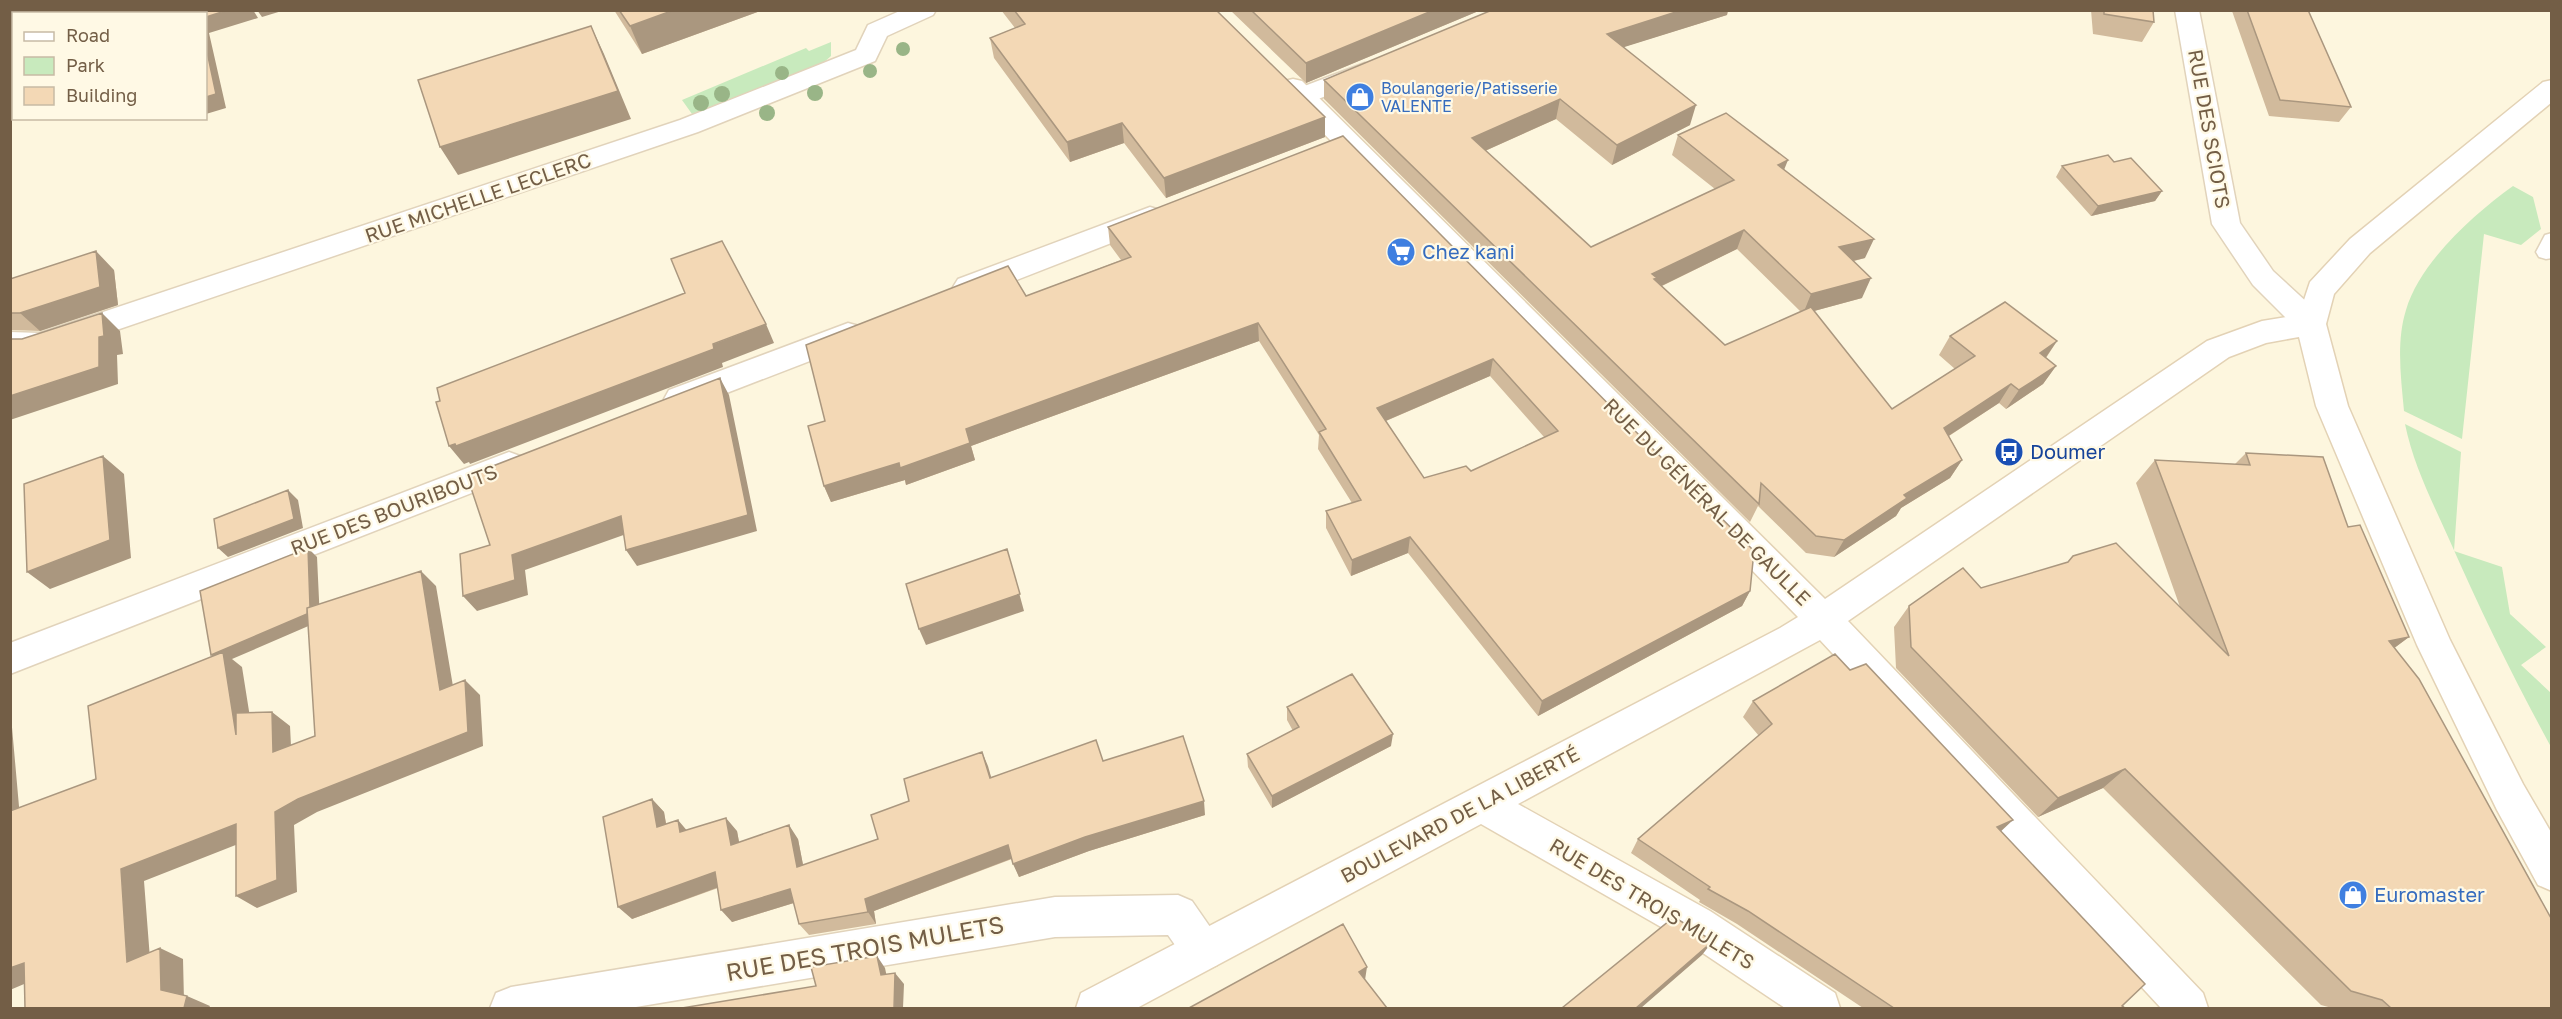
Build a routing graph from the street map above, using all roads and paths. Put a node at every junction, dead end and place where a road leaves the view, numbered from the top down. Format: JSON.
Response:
{"nodes":[{"id":1,"x":924,"y":10,"type":"edge"},
{"id":2,"x":2187,"y":10,"type":"edge"},
{"id":3,"x":1391,"y":60,"type":"edge"},
{"id":4,"x":1278,"y":73,"type":"edge"},
{"id":5,"x":2552,"y":88,"type":"edge"},
{"id":6,"x":1303,"y":96,"type":"junction"},
{"id":7,"x":1347,"y":140,"type":"junction"},
{"id":8,"x":1318,"y":151,"type":"edge"},
{"id":9,"x":1175,"y":207,"type":"edge"},
{"id":10,"x":942,"y":297,"type":"edge"},
{"id":11,"x":876,"y":323,"type":"edge"},
{"id":12,"x":2311,"y":324,"type":"junction"},
{"id":13,"x":10,"y":344,"type":"edge"},
{"id":14,"x":654,"y":409,"type":"edge"},
{"id":15,"x":532,"y":456,"type":"edge"},
{"id":16,"x":1822,"y":619,"type":"junction"},
{"id":17,"x":10,"y":659,"type":"edge"},
{"id":18,"x":1480,"y":803,"type":"junction"},
{"id":19,"x":2550,"y":864,"type":"edge"},
{"id":20,"x":1203,"y":951,"type":"junction"},
{"id":21,"x":511,"y":1008,"type":"edge"},
{"id":22,"x":1096,"y":1008,"type":"edge"},
{"id":23,"x":1820,"y":1008,"type":"edge"},
{"id":24,"x":2188,"y":1008,"type":"edge"}],
"edges":[{"from":1,"to":13,"type":"street","name":"RUE MICHELLE LECLERC"},
{"from":2,"to":12,"type":"street","name":"RUE DES SCIOTS"},
{"from":3,"to":6,"type":"street"},
{"from":4,"to":6,"type":"street","name":"RUE DU GÉNÉRAL DE GAULLE"},
{"from":5,"to":12,"type":"street"},
{"from":6,"to":7,"type":"street","name":"RUE DU GÉNÉRAL DE GAULLE"},
{"from":7,"to":8,"type":"street"},
{"from":7,"to":16,"type":"street","name":"RUE DU GÉNÉRAL DE GAULLE"},
{"from":9,"to":10,"type":"street"},
{"from":11,"to":14,"type":"street"},
{"from":12,"to":16,"type":"street","name":"BOULEVARD DE LA LIBERTÉ"},
{"from":12,"to":19,"type":"street"},
{"from":15,"to":17,"type":"street","name":"RUE DES BOURIBOUTS"},
{"from":16,"to":18,"type":"street","name":"BOULEVARD DE LA LIBERTÉ"},
{"from":16,"to":24,"type":"street","name":"RUE DU GÉNÉRAL DE GAULLE"},
{"from":18,"to":20,"type":"street","name":"BOULEVARD DE LA LIBERTÉ"},
{"from":18,"to":23,"type":"street","name":"RUE DES TROIS MULETS"},
{"from":20,"to":21,"type":"street","name":"RUE DES TROIS MULETS"},
{"from":20,"to":22,"type":"street","name":"BOULEVARD DE LA LIBERTÉ"}]}
